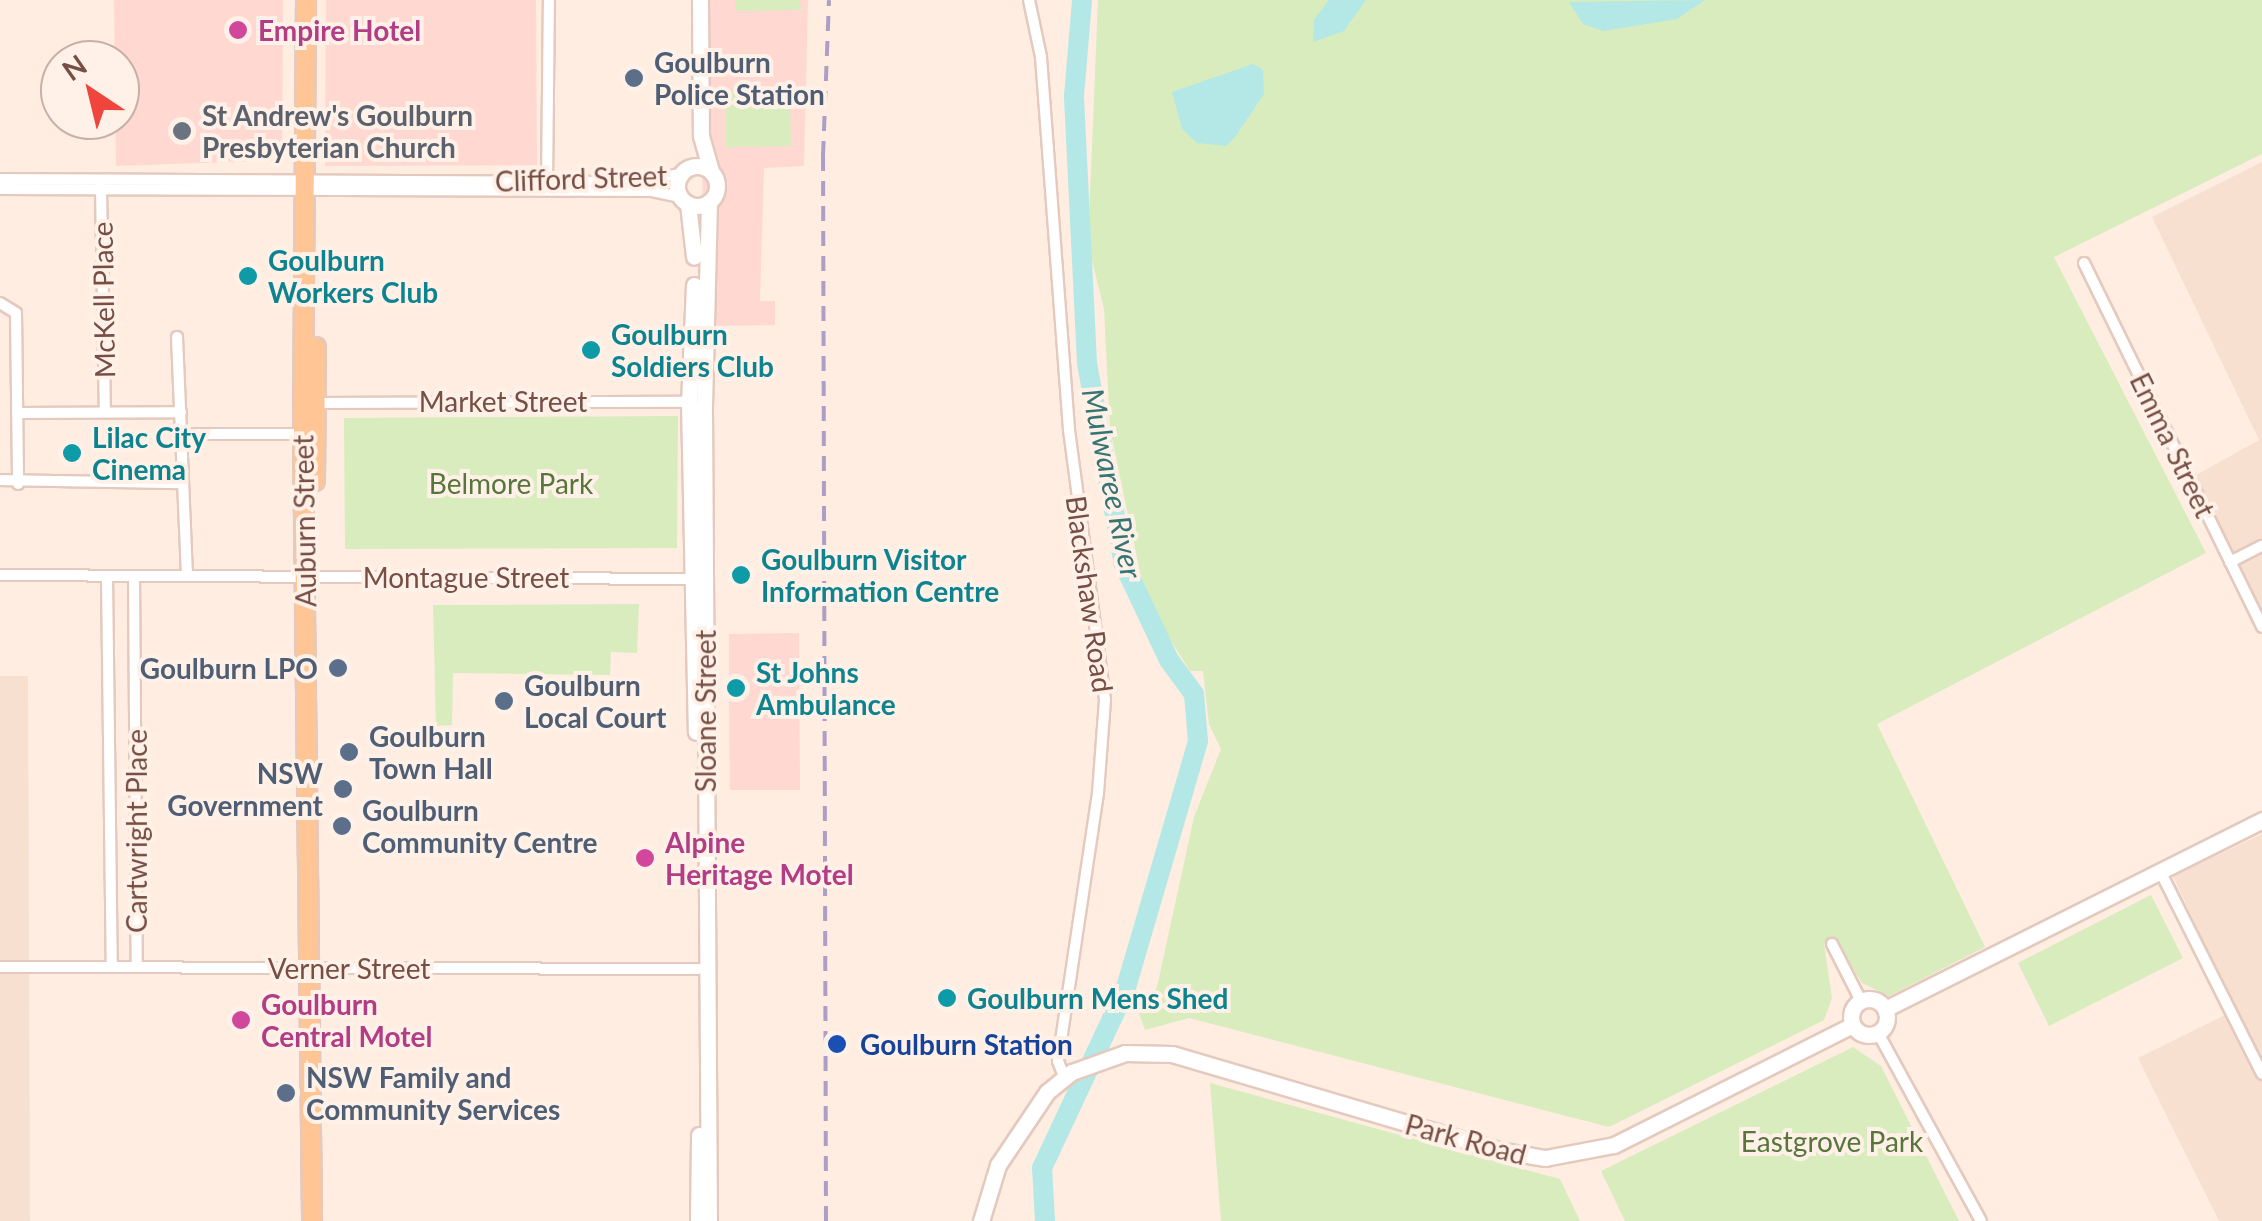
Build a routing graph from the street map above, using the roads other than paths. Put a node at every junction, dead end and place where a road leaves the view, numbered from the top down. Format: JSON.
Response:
{"nodes":[{"id":1,"x":306,"y":0,"type":"edge"},
{"id":2,"x":314,"y":0,"type":"edge"},
{"id":3,"x":549,"y":0,"type":"edge"},
{"id":4,"x":700,"y":0,"type":"edge"},
{"id":5,"x":1029,"y":0,"type":"edge"},
{"id":6,"x":700,"y":136,"type":"junction"},
{"id":7,"x":686,"y":171,"type":"junction"},
{"id":8,"x":711,"y":172,"type":"junction"},
{"id":9,"x":0,"y":179,"type":"edge"},
{"id":10,"x":79,"y":183,"type":"junction"},
{"id":11,"x":104,"y":184,"type":"junction"},
{"id":12,"x":310,"y":184,"type":"junction"},
{"id":13,"x":547,"y":185,"type":"junction"},
{"id":14,"x":0,"y":189,"type":"edge"},
{"id":15,"x":685,"y":200,"type":"junction"},
{"id":16,"x":709,"y":202,"type":"junction"},
{"id":17,"x":2084,"y":263,"type":"dead end"},
{"id":18,"x":0,"y":303,"type":"edge"},
{"id":19,"x":704,"y":326,"type":"junction"},
{"id":20,"x":176,"y":337,"type":"dead end"},
{"id":21,"x":316,"y":402,"type":"junction"},
{"id":22,"x":689,"y":402,"type":"junction"},
{"id":23,"x":105,"y":412,"type":"junction"},
{"id":24,"x":180,"y":412,"type":"junction"},
{"id":25,"x":17,"y":413,"type":"junction"},
{"id":26,"x":182,"y":434,"type":"junction"},
{"id":27,"x":303,"y":434,"type":"junction"},
{"id":28,"x":0,"y":480,"type":"edge"},
{"id":29,"x":179,"y":483,"type":"junction"},
{"id":30,"x":18,"y":484,"type":"junction"},
{"id":31,"x":704,"y":505,"type":"junction"},
{"id":32,"x":2262,"y":546,"type":"edge"},
{"id":33,"x":2230,"y":562,"type":"junction"},
{"id":34,"x":187,"y":575,"type":"junction"},
{"id":35,"x":0,"y":576,"type":"edge"},
{"id":36,"x":107,"y":576,"type":"junction"},
{"id":37,"x":134,"y":576,"type":"junction"},
{"id":38,"x":309,"y":576,"type":"junction"},
{"id":39,"x":692,"y":579,"type":"junction"},
{"id":40,"x":712,"y":622,"type":"dead end"},
{"id":41,"x":2262,"y":626,"type":"edge"},
{"id":42,"x":706,"y":644,"type":"junction"},
{"id":43,"x":2262,"y":820,"type":"edge"},
{"id":44,"x":2160,"y":871,"type":"junction"},
{"id":45,"x":1832,"y":944,"type":"dead end"},
{"id":46,"x":0,"y":967,"type":"edge"},
{"id":47,"x":112,"y":967,"type":"junction"},
{"id":48,"x":137,"y":967,"type":"junction"},
{"id":49,"x":314,"y":968,"type":"junction"},
{"id":50,"x":698,"y":970,"type":"junction"},
{"id":51,"x":1861,"y":1001,"type":"junction"},
{"id":52,"x":1885,"y":1009,"type":"junction"},
{"id":53,"x":1852,"y":1025,"type":"junction"},
{"id":54,"x":1878,"y":1033,"type":"junction"},
{"id":55,"x":2262,"y":1074,"type":"edge"},
{"id":56,"x":1064,"y":1077,"type":"junction"},
{"id":57,"x":312,"y":1221,"type":"edge"},
{"id":58,"x":320,"y":1221,"type":"edge"},
{"id":59,"x":698,"y":1221,"type":"edge"},
{"id":60,"x":709,"y":1221,"type":"edge"},
{"id":61,"x":981,"y":1221,"type":"edge"},
{"id":62,"x":1981,"y":1221,"type":"edge"}],
"edges":[{"from":1,"to":12,"type":"main road","name":"Auburn Street"},
{"from":2,"to":12,"type":"main road","name":"Auburn Street"},
{"from":3,"to":13,"type":"street"},
{"from":4,"to":6,"type":"street"},
{"from":5,"to":56,"type":"street","name":"Blackshaw Road"},
{"from":6,"to":7,"type":"street"},
{"from":6,"to":8,"type":"street"},
{"from":7,"to":8,"type":"street"},
{"from":7,"to":13,"type":"street","name":"Clifford Street"},
{"from":7,"to":15,"type":"street","name":"Sloane Street"},
{"from":8,"to":16,"type":"street","name":"Sloane Street"},
{"from":9,"to":10,"type":"street","name":"Clifford Street"},
{"from":10,"to":11,"type":"street","name":"Clifford Street"},
{"from":10,"to":14,"type":"street","name":"Clifford Street"},
{"from":11,"to":12,"type":"street","name":"Clifford Street"},
{"from":11,"to":23,"type":"street","name":"McKell Place"},
{"from":12,"to":13,"type":"street","name":"Clifford Street"},
{"from":12,"to":21,"type":"main road","name":"Auburn Street"},
{"from":12,"to":27,"type":"main road","name":"Auburn Street"},
{"from":13,"to":15,"type":"street","name":"Clifford Street"},
{"from":15,"to":16,"type":"street"},
{"from":15,"to":22,"type":"street","name":"Sloane Street"},
{"from":16,"to":19,"type":"street","name":"Sloane Street"},
{"from":17,"to":33,"type":"street","name":"Emma Street"},
{"from":18,"to":25,"type":"street"},
{"from":19,"to":22,"type":"street"},
{"from":19,"to":31,"type":"street","name":"Sloane Street"},
{"from":20,"to":24,"type":"street"},
{"from":21,"to":22,"type":"street","name":"Market Street"},
{"from":21,"to":38,"type":"main road","name":"Auburn Street"},
{"from":22,"to":39,"type":"street","name":"Sloane Street"},
{"from":23,"to":24,"type":"street"},
{"from":23,"to":25,"type":"street"},
{"from":24,"to":26,"type":"street"},
{"from":25,"to":30,"type":"street"},
{"from":26,"to":27,"type":"street"},
{"from":26,"to":29,"type":"street"},
{"from":27,"to":38,"type":"main road","name":"Auburn Street"},
{"from":28,"to":30,"type":"street"},
{"from":29,"to":30,"type":"street"},
{"from":29,"to":34,"type":"street"},
{"from":31,"to":39,"type":"street"},
{"from":31,"to":42,"type":"street","name":"Sloane Street"},
{"from":32,"to":33,"type":"street"},
{"from":33,"to":41,"type":"street","name":"Emma Street"},
{"from":34,"to":37,"type":"street","name":"Montague Street"},
{"from":34,"to":38,"type":"street","name":"Montague Street"},
{"from":35,"to":36,"type":"street","name":"Montague Street"},
{"from":36,"to":37,"type":"street","name":"Montague Street"},
{"from":36,"to":47,"type":"street","name":"Cartwright Place"},
{"from":37,"to":48,"type":"street","name":"Cartwright Place"},
{"from":38,"to":39,"type":"street","name":"Montague Street"},
{"from":38,"to":49,"type":"main road","name":"Auburn Street"},
{"from":39,"to":50,"type":"street","name":"Sloane Street"},
{"from":40,"to":42,"type":"street"},
{"from":42,"to":60,"type":"street","name":"Sloane Street"},
{"from":43,"to":44,"type":"street"},
{"from":44,"to":52,"type":"street"},
{"from":44,"to":55,"type":"street"},
{"from":45,"to":51,"type":"street"},
{"from":46,"to":47,"type":"street","name":"Verner Street"},
{"from":47,"to":48,"type":"street","name":"Verner Street"},
{"from":48,"to":49,"type":"street","name":"Verner Street"},
{"from":49,"to":50,"type":"street","name":"Verner Street"},
{"from":49,"to":57,"type":"main road","name":"Auburn Street"},
{"from":49,"to":58,"type":"main road","name":"Auburn Street"},
{"from":50,"to":59,"type":"street","name":"Sloane Street"},
{"from":51,"to":52,"type":"street"},
{"from":51,"to":53,"type":"street"},
{"from":52,"to":54,"type":"street"},
{"from":53,"to":54,"type":"street"},
{"from":53,"to":56,"type":"street","name":"Park Road"},
{"from":54,"to":62,"type":"street"},
{"from":56,"to":61,"type":"street"}]}
